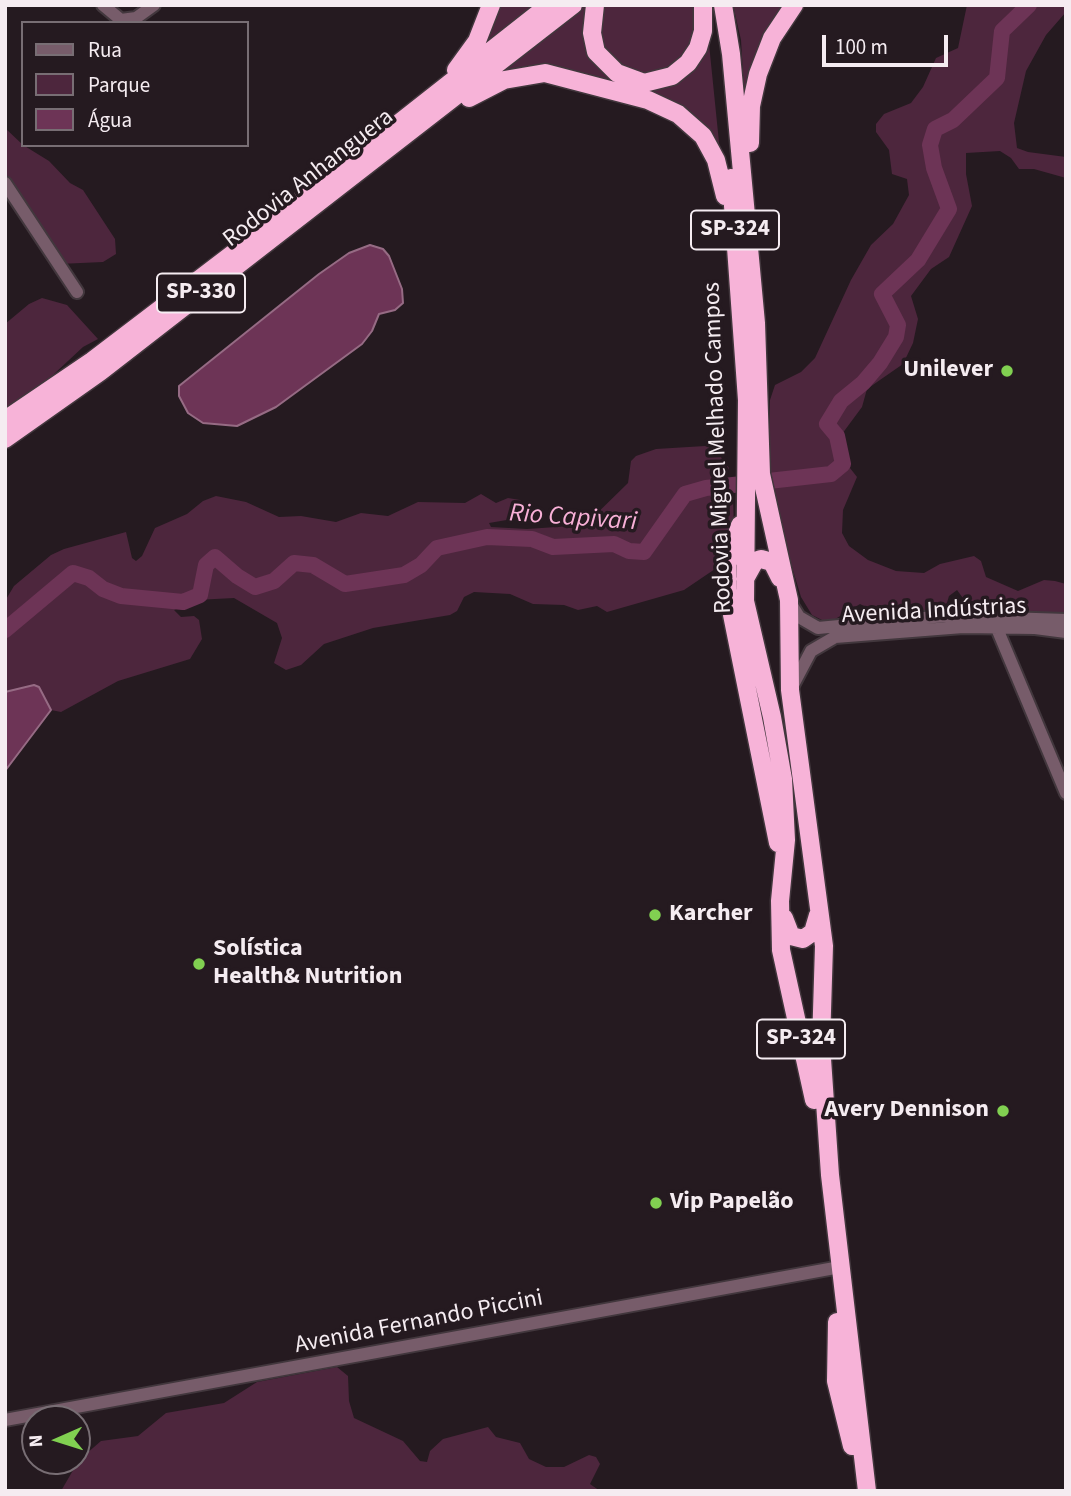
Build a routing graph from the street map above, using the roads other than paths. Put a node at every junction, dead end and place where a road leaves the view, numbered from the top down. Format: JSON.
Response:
{"nodes":[{"id":1,"x":103,"y":5,"type":"edge"},
{"id":2,"x":154,"y":5,"type":"edge"},
{"id":3,"x":491,"y":5,"type":"edge"},
{"id":4,"x":549,"y":5,"type":"edge"},
{"id":5,"x":573,"y":5,"type":"edge"},
{"id":6,"x":595,"y":5,"type":"edge"},
{"id":7,"x":703,"y":5,"type":"edge"},
{"id":8,"x":713,"y":5,"type":"edge"},
{"id":9,"x":723,"y":5,"type":"edge"},
{"id":10,"x":794,"y":5,"type":"edge"},
{"id":11,"x":393,"y":137,"type":"junction"},
{"id":12,"x":5,"y":183,"type":"edge"},
{"id":13,"x":743,"y":253,"type":"junction"},
{"id":14,"x":77,"y":292,"type":"dead end"},
{"id":15,"x":5,"y":420,"type":"edge"},
{"id":16,"x":5,"y":439,"type":"edge"},
{"id":17,"x":753,"y":456,"type":"junction"},
{"id":18,"x":745,"y":511,"type":"junction"},
{"id":19,"x":744,"y":581,"type":"junction"},
{"id":20,"x":789,"y":600,"type":"junction"},
{"id":21,"x":1066,"y":620,"type":"edge"},
{"id":22,"x":993,"y":621,"type":"junction"},
{"id":23,"x":1066,"y":632,"type":"edge"},
{"id":24,"x":790,"y":690,"type":"junction"},
{"id":25,"x":1066,"y":793,"type":"edge"},
{"id":26,"x":784,"y":868,"type":"junction"},
{"id":27,"x":780,"y":901,"type":"junction"},
{"id":28,"x":819,"y":913,"type":"junction"},
{"id":29,"x":830,"y":1175,"type":"junction"},
{"id":30,"x":841,"y":1275,"type":"junction"},
{"id":31,"x":5,"y":1420,"type":"edge"},
{"id":32,"x":866,"y":1487,"type":"edge"}],
"edges":[{"from":1,"to":2,"type":"street"},
{"from":3,"to":11,"type":"highway"},
{"from":4,"to":11,"type":"highway","name":"Rodovia Anhanguera","number":"SP-330"},
{"from":5,"to":11,"type":"highway","name":"Rodovia Anhanguera","number":"SP-330"},
{"from":6,"to":7,"type":"highway"},
{"from":8,"to":13,"type":"highway","name":"Rodovia Miguel Melhado Campos","number":"SP-324"},
{"from":9,"to":13,"type":"highway","name":"Rodovia Miguel Melhado Campos","number":"SP-324"},
{"from":10,"to":13,"type":"highway"},
{"from":11,"to":13,"type":"highway"},
{"from":11,"to":15,"type":"highway","name":"Rodovia Anhanguera","number":"SP-330"},
{"from":11,"to":16,"type":"highway","name":"Rodovia Anhanguera","number":"SP-330"},
{"from":12,"to":14,"type":"street"},
{"from":13,"to":17,"type":"highway","name":"Rodovia Miguel Melhado Campos","number":"SP-324"},
{"from":17,"to":18,"type":"highway","name":"Rodovia Miguel Melhado Campos","number":"SP-324"},
{"from":17,"to":20,"type":"highway","name":"Rodovia Miguel Melhado Campos","number":"SP-324"},
{"from":18,"to":19,"type":"highway","name":"Rodovia Miguel Melhado Campos","number":"SP-324"},
{"from":18,"to":26,"type":"highway"},
{"from":19,"to":20,"type":"highway"},
{"from":19,"to":26,"type":"highway","name":"Rodovia Miguel Melhado Campos","number":"SP-324"},
{"from":20,"to":22,"type":"street","name":"Avenida Indústrias"},
{"from":20,"to":24,"type":"highway","name":"Rodovia Miguel Melhado Campos","number":"SP-324"},
{"from":21,"to":22,"type":"street","name":"Avenida Indústrias"},
{"from":22,"to":23,"type":"street","name":"Avenida Indústrias"},
{"from":22,"to":24,"type":"street","name":"Avenida Indústrias"},
{"from":22,"to":25,"type":"street"},
{"from":24,"to":28,"type":"highway","name":"Rodovia Miguel Melhado Campos","number":"SP-324"},
{"from":26,"to":27,"type":"highway","name":"Rodovia Miguel Melhado Campos","number":"SP-324"},
{"from":27,"to":28,"type":"highway"},
{"from":27,"to":29,"type":"highway","name":"Rodovia Miguel Melhado Campos","number":"SP-324"},
{"from":28,"to":29,"type":"highway","name":"Rodovia Miguel Melhado Campos","number":"SP-324"},
{"from":29,"to":30,"type":"highway","name":"Rodovia Miguel Melhado Campos","number":"SP-324"},
{"from":30,"to":31,"type":"street","name":"Avenida Fernando Piccini"},
{"from":30,"to":32,"type":"highway","name":"Rodovia Miguel Melhado Campos","number":"SP-324"}]}
